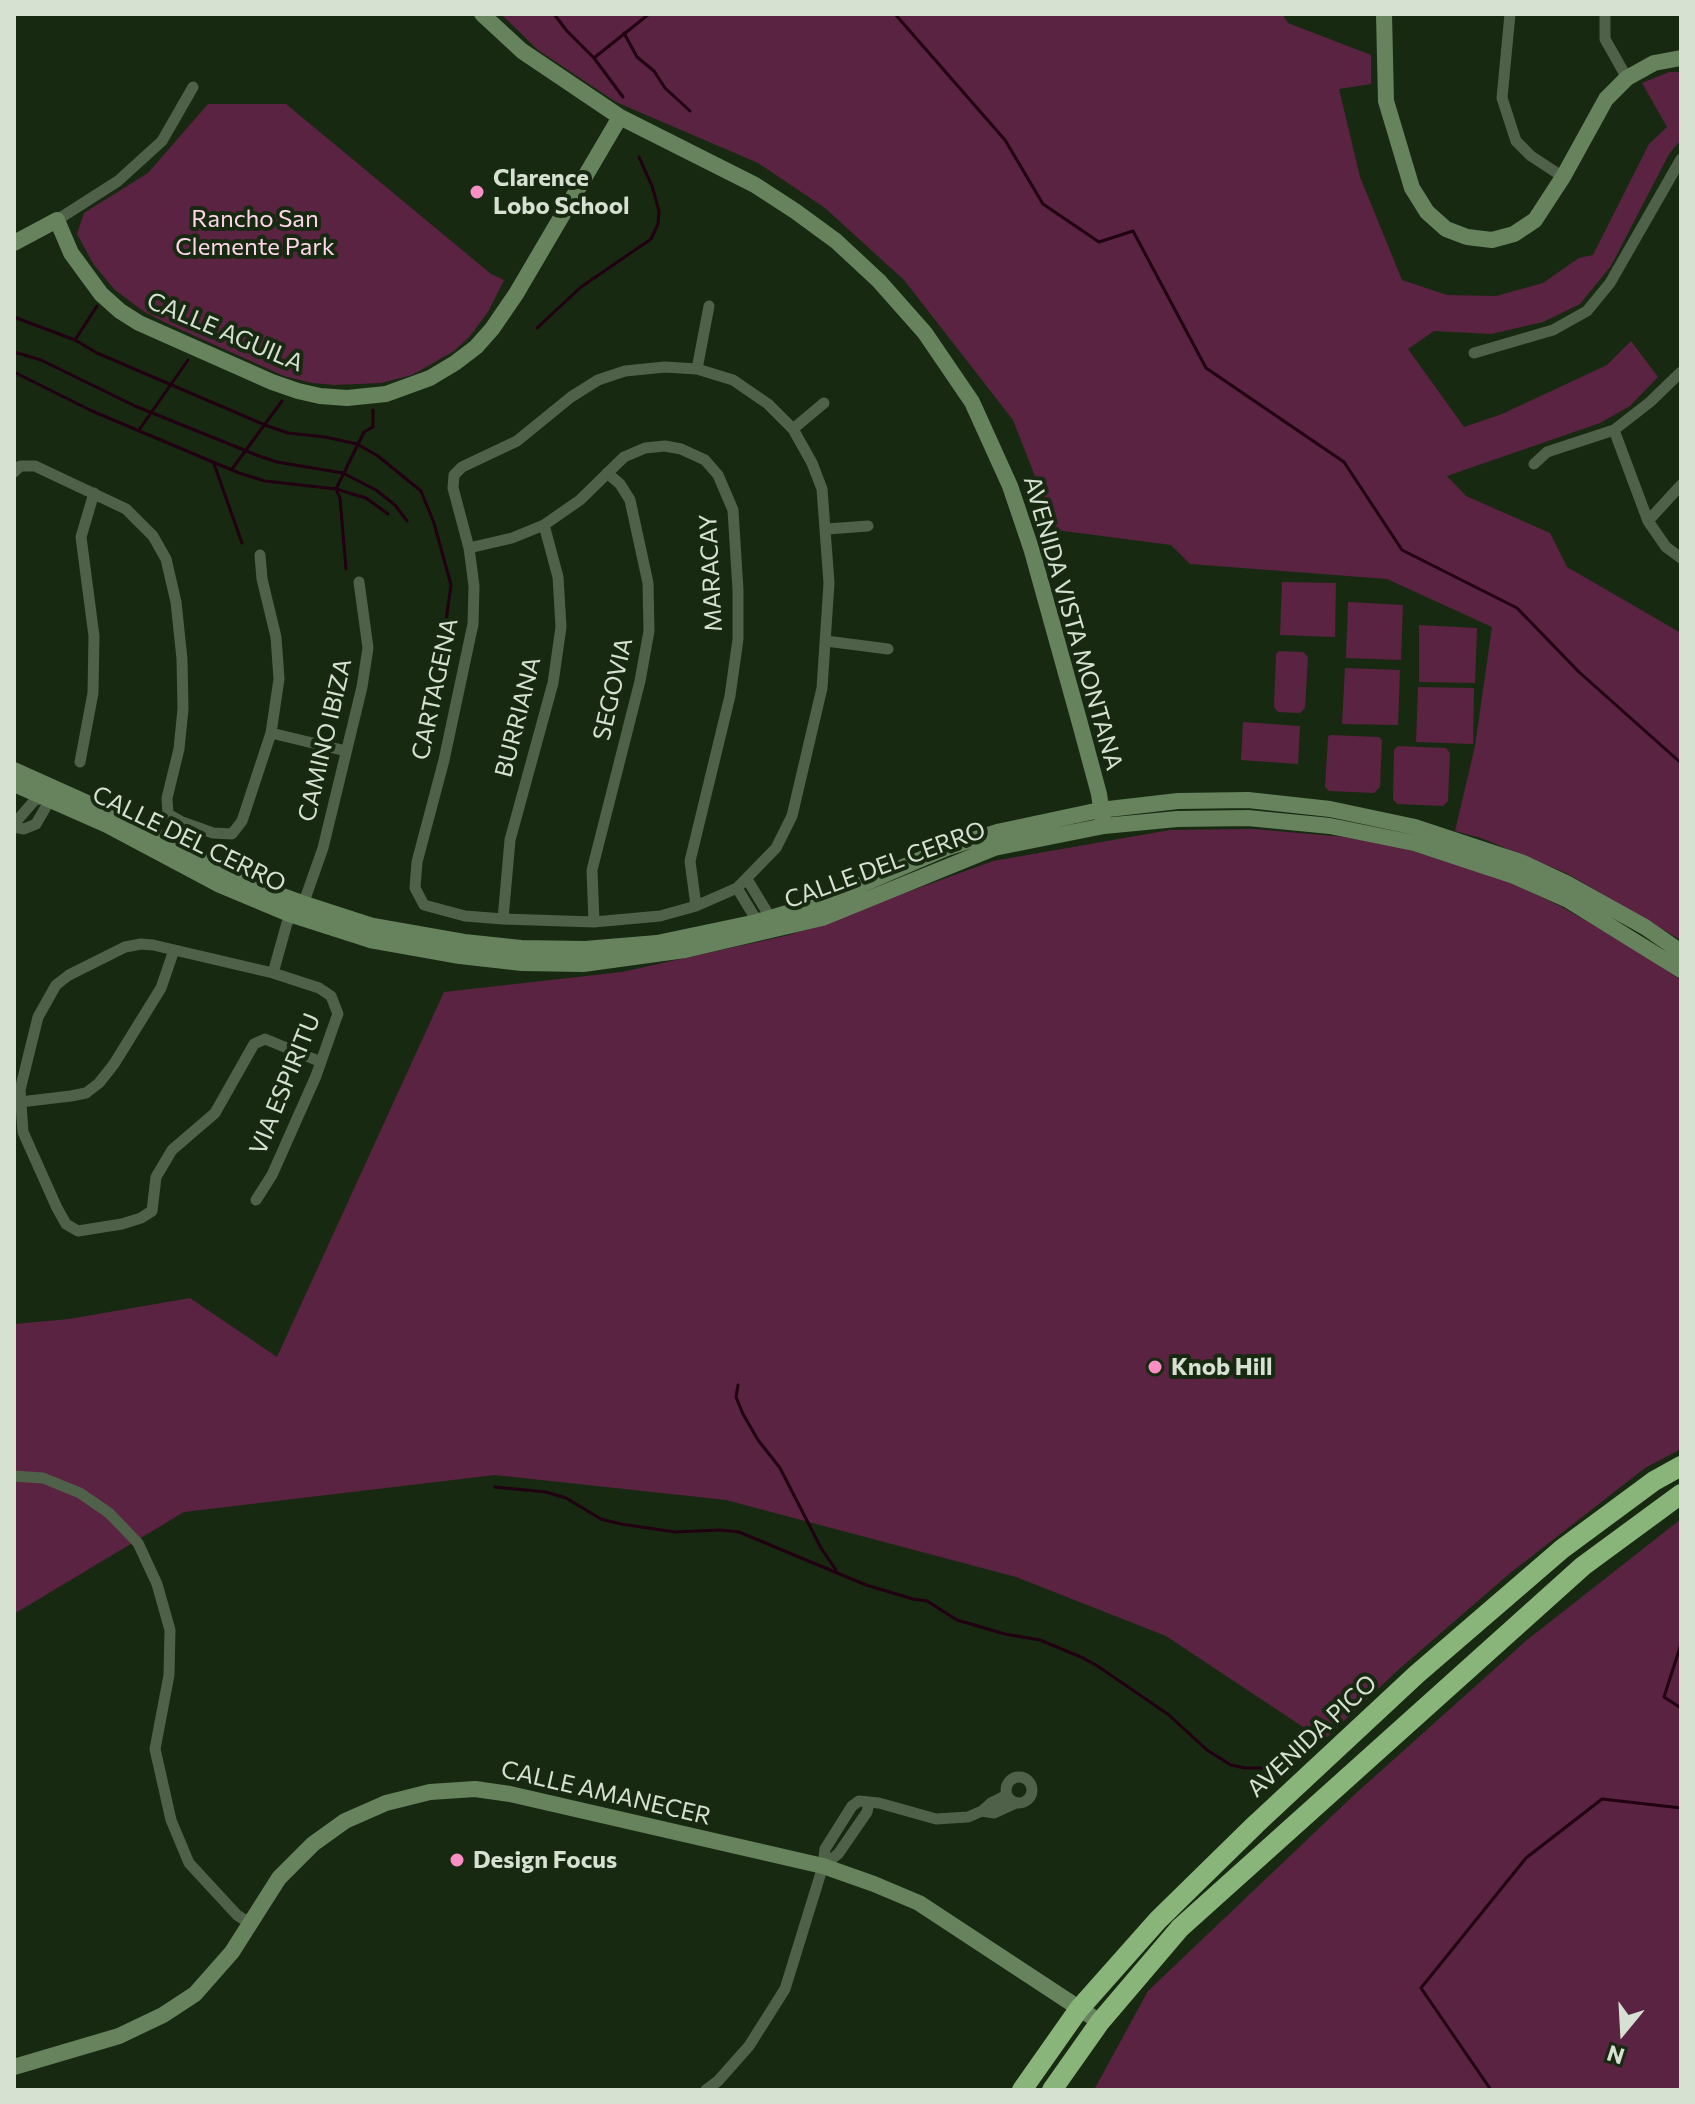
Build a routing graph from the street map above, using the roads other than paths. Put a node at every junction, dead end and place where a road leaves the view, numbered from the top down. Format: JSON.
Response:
{"nodes":[{"id":1,"x":482,"y":14,"type":"edge"},
{"id":2,"x":1384,"y":14,"type":"edge"},
{"id":3,"x":1510,"y":14,"type":"edge"},
{"id":4,"x":1605,"y":14,"type":"edge"},
{"id":5,"x":1681,"y":58,"type":"edge"},
{"id":6,"x":1627,"y":78,"type":"junction"},
{"id":7,"x":193,"y":87,"type":"dead end"},
{"id":8,"x":620,"y":117,"type":"junction"},
{"id":9,"x":1681,"y":159,"type":"edge"},
{"id":10,"x":1563,"y":177,"type":"junction"},
{"id":11,"x":57,"y":220,"type":"junction"},
{"id":12,"x":14,"y":243,"type":"edge"},
{"id":13,"x":709,"y":306,"type":"dead end"},
{"id":14,"x":1474,"y":353,"type":"dead end"},
{"id":15,"x":697,"y":369,"type":"junction"},
{"id":16,"x":1681,"y":372,"type":"edge"},
{"id":17,"x":824,"y":403,"type":"dead end"},
{"id":18,"x":793,"y":429,"type":"junction"},
{"id":19,"x":1614,"y":430,"type":"junction"},
{"id":20,"x":1534,"y":464,"type":"dead end"},
{"id":21,"x":14,"y":472,"type":"edge"},
{"id":22,"x":607,"y":473,"type":"junction"},
{"id":23,"x":1681,"y":485,"type":"edge"},
{"id":24,"x":94,"y":493,"type":"junction"},
{"id":25,"x":1648,"y":521,"type":"junction"},
{"id":26,"x":544,"y":525,"type":"junction"},
{"id":27,"x":868,"y":526,"type":"dead end"},
{"id":28,"x":827,"y":529,"type":"junction"},
{"id":29,"x":469,"y":548,"type":"junction"},
{"id":30,"x":260,"y":555,"type":"dead end"},
{"id":31,"x":1681,"y":558,"type":"edge"},
{"id":32,"x":359,"y":582,"type":"dead end"},
{"id":33,"x":826,"y":641,"type":"junction"},
{"id":34,"x":888,"y":649,"type":"dead end"},
{"id":35,"x":271,"y":733,"type":"junction"},
{"id":36,"x":346,"y":751,"type":"junction"},
{"id":37,"x":80,"y":762,"type":"dead end"},
{"id":38,"x":14,"y":770,"type":"edge"},
{"id":39,"x":14,"y":784,"type":"edge"},
{"id":40,"x":49,"y":791,"type":"junction"},
{"id":41,"x":1102,"y":818,"type":"junction"},
{"id":42,"x":14,"y":826,"type":"edge"},
{"id":43,"x":742,"y":884,"type":"junction"},
{"id":44,"x":696,"y":906,"type":"junction"},
{"id":45,"x":297,"y":909,"type":"junction"},
{"id":46,"x":503,"y":919,"type":"junction"},
{"id":47,"x":594,"y":922,"type":"junction"},
{"id":48,"x":766,"y":926,"type":"junction"},
{"id":49,"x":174,"y":950,"type":"junction"},
{"id":50,"x":1681,"y":952,"type":"edge"},
{"id":51,"x":1681,"y":970,"type":"edge"},
{"id":52,"x":273,"y":973,"type":"junction"},
{"id":53,"x":321,"y":1062,"type":"junction"},
{"id":54,"x":20,"y":1102,"type":"junction"},
{"id":55,"x":256,"y":1200,"type":"dead end"},
{"id":56,"x":1681,"y":1466,"type":"edge"},
{"id":57,"x":14,"y":1476,"type":"edge"},
{"id":58,"x":1681,"y":1494,"type":"edge"},
{"id":59,"x":1011,"y":1799,"type":"dead end"},
{"id":60,"x":823,"y":1866,"type":"junction"},
{"id":61,"x":251,"y":1924,"type":"junction"},
{"id":62,"x":1079,"y":2009,"type":"junction"},
{"id":63,"x":1100,"y":2022,"type":"junction"},
{"id":64,"x":14,"y":2067,"type":"edge"},
{"id":65,"x":706,"y":2090,"type":"edge"},
{"id":66,"x":1022,"y":2090,"type":"edge"},
{"id":67,"x":1052,"y":2090,"type":"edge"}],
"edges":[{"from":1,"to":8,"type":"street","name":"AVENIDA VISTA MONTANA"},
{"from":2,"to":10,"type":"street"},
{"from":3,"to":10,"type":"street"},
{"from":4,"to":6,"type":"street"},
{"from":5,"to":6,"type":"street"},
{"from":6,"to":10,"type":"street"},
{"from":7,"to":11,"type":"street"},
{"from":8,"to":11,"type":"street","name":"CALLE AGUILA"},
{"from":8,"to":41,"type":"street","name":"AVENIDA VISTA MONTANA"},
{"from":9,"to":14,"type":"street"},
{"from":11,"to":12,"type":"street"},
{"from":13,"to":15,"type":"street"},
{"from":15,"to":18,"type":"street"},
{"from":15,"to":29,"type":"street","name":"CARTAGENA"},
{"from":16,"to":19,"type":"street"},
{"from":17,"to":18,"type":"street"},
{"from":18,"to":28,"type":"street"},
{"from":19,"to":20,"type":"street"},
{"from":19,"to":25,"type":"street"},
{"from":21,"to":24,"type":"street"},
{"from":22,"to":26,"type":"street","name":"MARACAY"},
{"from":22,"to":44,"type":"street","name":"MARACAY"},
{"from":22,"to":47,"type":"street","name":"SEGOVIA"},
{"from":23,"to":25,"type":"street"},
{"from":24,"to":35,"type":"street"},
{"from":24,"to":37,"type":"street"},
{"from":25,"to":31,"type":"street"},
{"from":26,"to":29,"type":"street","name":"MARACAY"},
{"from":26,"to":46,"type":"street","name":"BURRIANA"},
{"from":27,"to":28,"type":"street"},
{"from":28,"to":33,"type":"street"},
{"from":29,"to":46,"type":"street","name":"CARTAGENA"},
{"from":30,"to":35,"type":"street"},
{"from":32,"to":36,"type":"street","name":"CAMINO IBIZA"},
{"from":33,"to":34,"type":"street"},
{"from":33,"to":43,"type":"street"},
{"from":35,"to":36,"type":"street"},
{"from":36,"to":45,"type":"street","name":"CAMINO IBIZA"},
{"from":38,"to":40,"type":"street","name":"CALLE DEL CERRO"},
{"from":39,"to":40,"type":"street","name":"CALLE DEL CERRO"},
{"from":40,"to":42,"type":"street"},
{"from":40,"to":42,"type":"street"},
{"from":40,"to":45,"type":"street","name":"CALLE DEL CERRO"},
{"from":41,"to":48,"type":"street","name":"CALLE DEL CERRO"},
{"from":41,"to":50,"type":"street","name":"CALLE DEL CERRO"},
{"from":41,"to":51,"type":"street","name":"CALLE DEL CERRO"},
{"from":43,"to":44,"type":"street"},
{"from":43,"to":48,"type":"street"},
{"from":44,"to":47,"type":"street"},
{"from":45,"to":48,"type":"street","name":"CALLE DEL CERRO"},
{"from":45,"to":52,"type":"street","name":"CAMINO IBIZA"},
{"from":46,"to":47,"type":"street"},
{"from":49,"to":52,"type":"street"},
{"from":49,"to":54,"type":"street"},
{"from":49,"to":54,"type":"street"},
{"from":52,"to":53,"type":"street","name":"VIA ESPIRITU"},
{"from":53,"to":54,"type":"street"},
{"from":53,"to":55,"type":"street","name":"VIA ESPIRITU"},
{"from":56,"to":62,"type":"highway","name":"AVENIDA PICO"},
{"from":57,"to":61,"type":"street"},
{"from":58,"to":63,"type":"highway"},
{"from":59,"to":60,"type":"street"},
{"from":60,"to":61,"type":"street","name":"CALLE AMANECER"},
{"from":60,"to":62,"type":"street","name":"CALLE AMANECER"},
{"from":60,"to":65,"type":"street"},
{"from":61,"to":64,"type":"street","name":"CALLE AMANECER"},
{"from":62,"to":63,"type":"street","name":"CALLE AMANECER"},
{"from":62,"to":66,"type":"highway","name":"AVENIDA PICO"},
{"from":63,"to":67,"type":"highway"}]}
